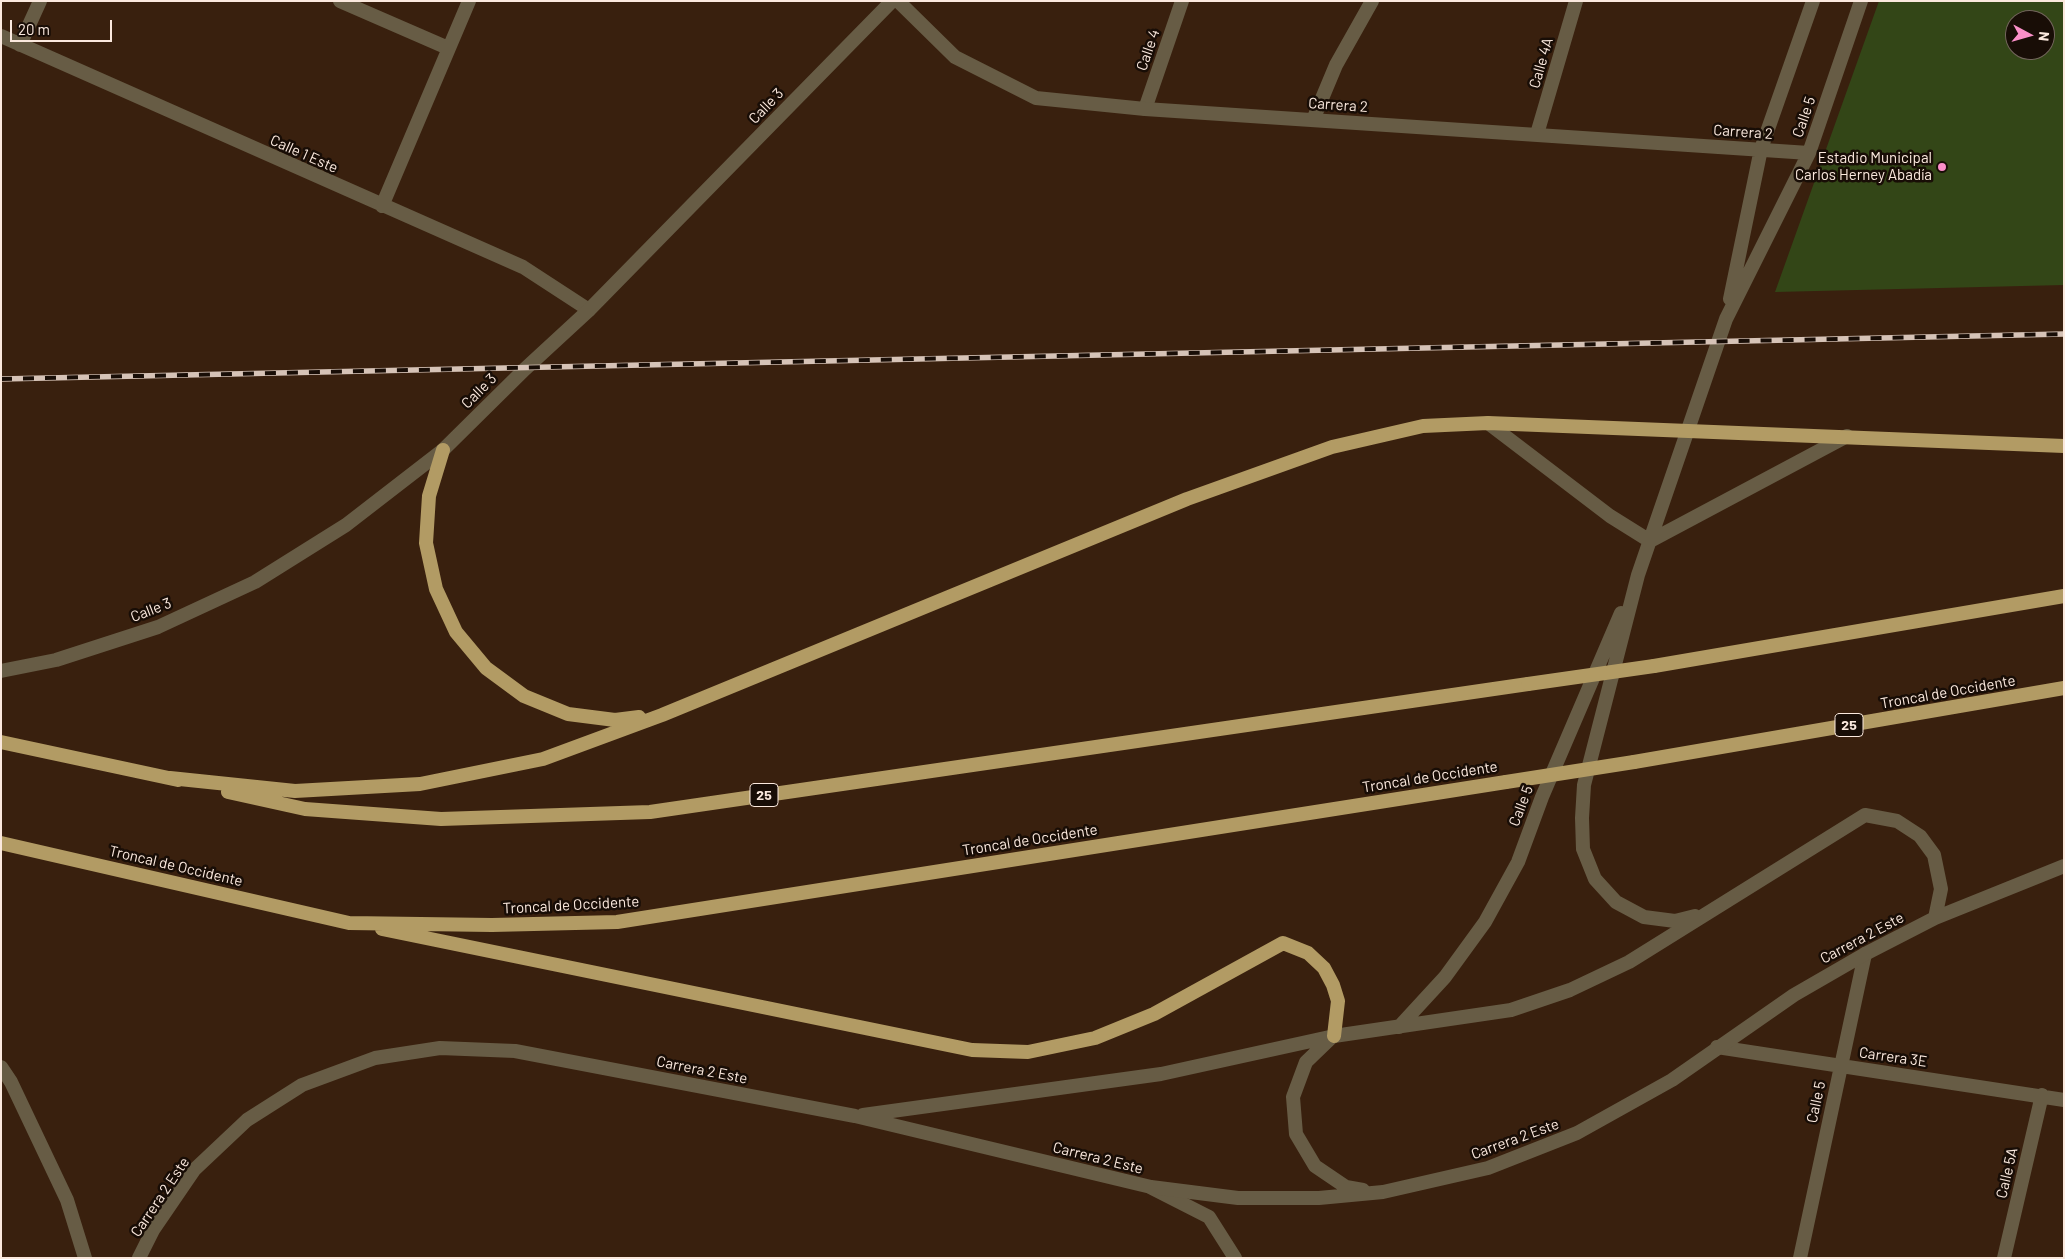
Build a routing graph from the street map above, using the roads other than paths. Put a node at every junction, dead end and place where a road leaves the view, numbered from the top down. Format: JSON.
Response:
{"nodes":[{"id":1,"x":40,"y":1,"type":"edge"},
{"id":2,"x":340,"y":1,"type":"edge"},
{"id":3,"x":469,"y":1,"type":"edge"},
{"id":4,"x":892,"y":1,"type":"edge"},
{"id":5,"x":898,"y":1,"type":"edge"},
{"id":6,"x":1182,"y":1,"type":"edge"},
{"id":7,"x":1372,"y":1,"type":"edge"},
{"id":8,"x":1576,"y":1,"type":"edge"},
{"id":9,"x":1813,"y":1,"type":"edge"},
{"id":10,"x":1861,"y":1,"type":"edge"},
{"id":11,"x":1,"y":36,"type":"edge"},
{"id":12,"x":20,"y":44,"type":"junction"},
{"id":13,"x":448,"y":48,"type":"junction"},
{"id":14,"x":1145,"y":109,"type":"junction"},
{"id":15,"x":1313,"y":120,"type":"junction"},
{"id":16,"x":1537,"y":134,"type":"junction"},
{"id":17,"x":1761,"y":149,"type":"junction"},
{"id":18,"x":1809,"y":153,"type":"junction"},
{"id":19,"x":382,"y":206,"type":"junction"},
{"id":20,"x":589,"y":310,"type":"junction"},
{"id":21,"x":1726,"y":319,"type":"junction"},
{"id":22,"x":1488,"y":422,"type":"junction"},
{"id":23,"x":1687,"y":432,"type":"junction"},
{"id":24,"x":1847,"y":436,"type":"junction"},
{"id":25,"x":2064,"y":446,"type":"edge"},
{"id":26,"x":443,"y":450,"type":"junction"},
{"id":27,"x":1650,"y":541,"type":"junction"},
{"id":28,"x":1638,"y":575,"type":"junction"},
{"id":29,"x":2064,"y":596,"type":"edge"},
{"id":30,"x":1,"y":671,"type":"edge"},
{"id":31,"x":2064,"y":688,"type":"edge"},
{"id":32,"x":662,"y":715,"type":"junction"},
{"id":33,"x":1,"y":742,"type":"edge"},
{"id":34,"x":170,"y":778,"type":"junction"},
{"id":35,"x":1,"y":844,"type":"edge"},
{"id":36,"x":2064,"y":866,"type":"edge"},
{"id":37,"x":1733,"y":897,"type":"junction"},
{"id":38,"x":1935,"y":918,"type":"junction"},
{"id":39,"x":349,"y":923,"type":"junction"},
{"id":40,"x":1865,"y":954,"type":"junction"},
{"id":41,"x":1399,"y":1027,"type":"junction"},
{"id":42,"x":1334,"y":1036,"type":"junction"},
{"id":43,"x":1717,"y":1046,"type":"junction"},
{"id":44,"x":1840,"y":1065,"type":"junction"},
{"id":45,"x":1,"y":1067,"type":"edge"},
{"id":46,"x":2042,"y":1095,"type":"junction"},
{"id":47,"x":2064,"y":1100,"type":"edge"},
{"id":48,"x":855,"y":1116,"type":"junction"},
{"id":49,"x":1151,"y":1187,"type":"junction"},
{"id":50,"x":1383,"y":1192,"type":"junction"},
{"id":51,"x":85,"y":1258,"type":"edge"},
{"id":52,"x":139,"y":1258,"type":"edge"},
{"id":53,"x":1235,"y":1258,"type":"edge"},
{"id":54,"x":1800,"y":1258,"type":"edge"},
{"id":55,"x":2004,"y":1258,"type":"edge"}],
"edges":[{"from":1,"to":12,"type":"street"},
{"from":2,"to":13,"type":"street"},
{"from":3,"to":13,"type":"street"},
{"from":4,"to":20,"type":"street","name":"Calle 3"},
{"from":5,"to":14,"type":"street","name":"Carrera 2"},
{"from":6,"to":14,"type":"street","name":"Calle 4"},
{"from":7,"to":15,"type":"street"},
{"from":8,"to":16,"type":"street","name":"Calle 4A"},
{"from":9,"to":17,"type":"street","name":"Calle 5"},
{"from":10,"to":18,"type":"street","name":"Calle 5"},
{"from":11,"to":12,"type":"street","name":"Calle 1 Este"},
{"from":12,"to":19,"type":"street","name":"Calle 1 Este"},
{"from":13,"to":19,"type":"street"},
{"from":14,"to":15,"type":"street","name":"Carrera 2"},
{"from":15,"to":16,"type":"street","name":"Carrera 2"},
{"from":16,"to":17,"type":"street","name":"Carrera 2"},
{"from":17,"to":18,"type":"street","name":"Carrera 2"},
{"from":17,"to":21,"type":"street","name":"Calle 5"},
{"from":18,"to":21,"type":"street","name":"Calle 5"},
{"from":19,"to":20,"type":"street","name":"Calle 1 Este"},
{"from":20,"to":26,"type":"street","name":"Calle 3"},
{"from":21,"to":23,"type":"street","name":"Calle 5"},
{"from":22,"to":23,"type":"highway"},
{"from":22,"to":27,"type":"street"},
{"from":22,"to":32,"type":"highway"},
{"from":23,"to":24,"type":"highway"},
{"from":23,"to":27,"type":"street","name":"Calle 5"},
{"from":24,"to":25,"type":"highway"},
{"from":24,"to":27,"type":"street"},
{"from":26,"to":30,"type":"street","name":"Calle 3"},
{"from":26,"to":32,"type":"highway"},
{"from":27,"to":28,"type":"street","name":"Calle 5"},
{"from":28,"to":37,"type":"street","name":"Calle 5"},
{"from":28,"to":41,"type":"street","name":"Calle 5"},
{"from":29,"to":34,"type":"highway","number":"25","bridge":true},
{"from":31,"to":39,"type":"highway","name":"Troncal de Occidente","number":"25","bridge":true},
{"from":32,"to":34,"type":"highway"},
{"from":33,"to":34,"type":"highway","number":"25"},
{"from":35,"to":39,"type":"highway","name":"Troncal de Occidente","number":"25"},
{"from":36,"to":38,"type":"street","name":"Carrera 2 Este"},
{"from":37,"to":38,"type":"street"},
{"from":37,"to":41,"type":"street"},
{"from":38,"to":40,"type":"street","name":"Carrera 2 Este"},
{"from":39,"to":42,"type":"highway"},
{"from":40,"to":43,"type":"street","name":"Carrera 2 Este"},
{"from":40,"to":44,"type":"street","name":"Calle 5"},
{"from":41,"to":42,"type":"street"},
{"from":42,"to":48,"type":"street"},
{"from":42,"to":50,"type":"street"},
{"from":43,"to":44,"type":"street","name":"Carrera 3E"},
{"from":43,"to":50,"type":"street","name":"Carrera 2 Este"},
{"from":44,"to":46,"type":"street","name":"Carrera 3E"},
{"from":44,"to":54,"type":"street","name":"Calle 5"},
{"from":45,"to":51,"type":"street"},
{"from":46,"to":47,"type":"street","name":"Carrera 3E"},
{"from":46,"to":55,"type":"street","name":"Calle 5A"},
{"from":48,"to":49,"type":"street","name":"Carrera 2 Este"},
{"from":48,"to":52,"type":"street","name":"Carrera 2 Este"},
{"from":49,"to":50,"type":"street","name":"Carrera 2 Este"},
{"from":49,"to":53,"type":"street"}]}
